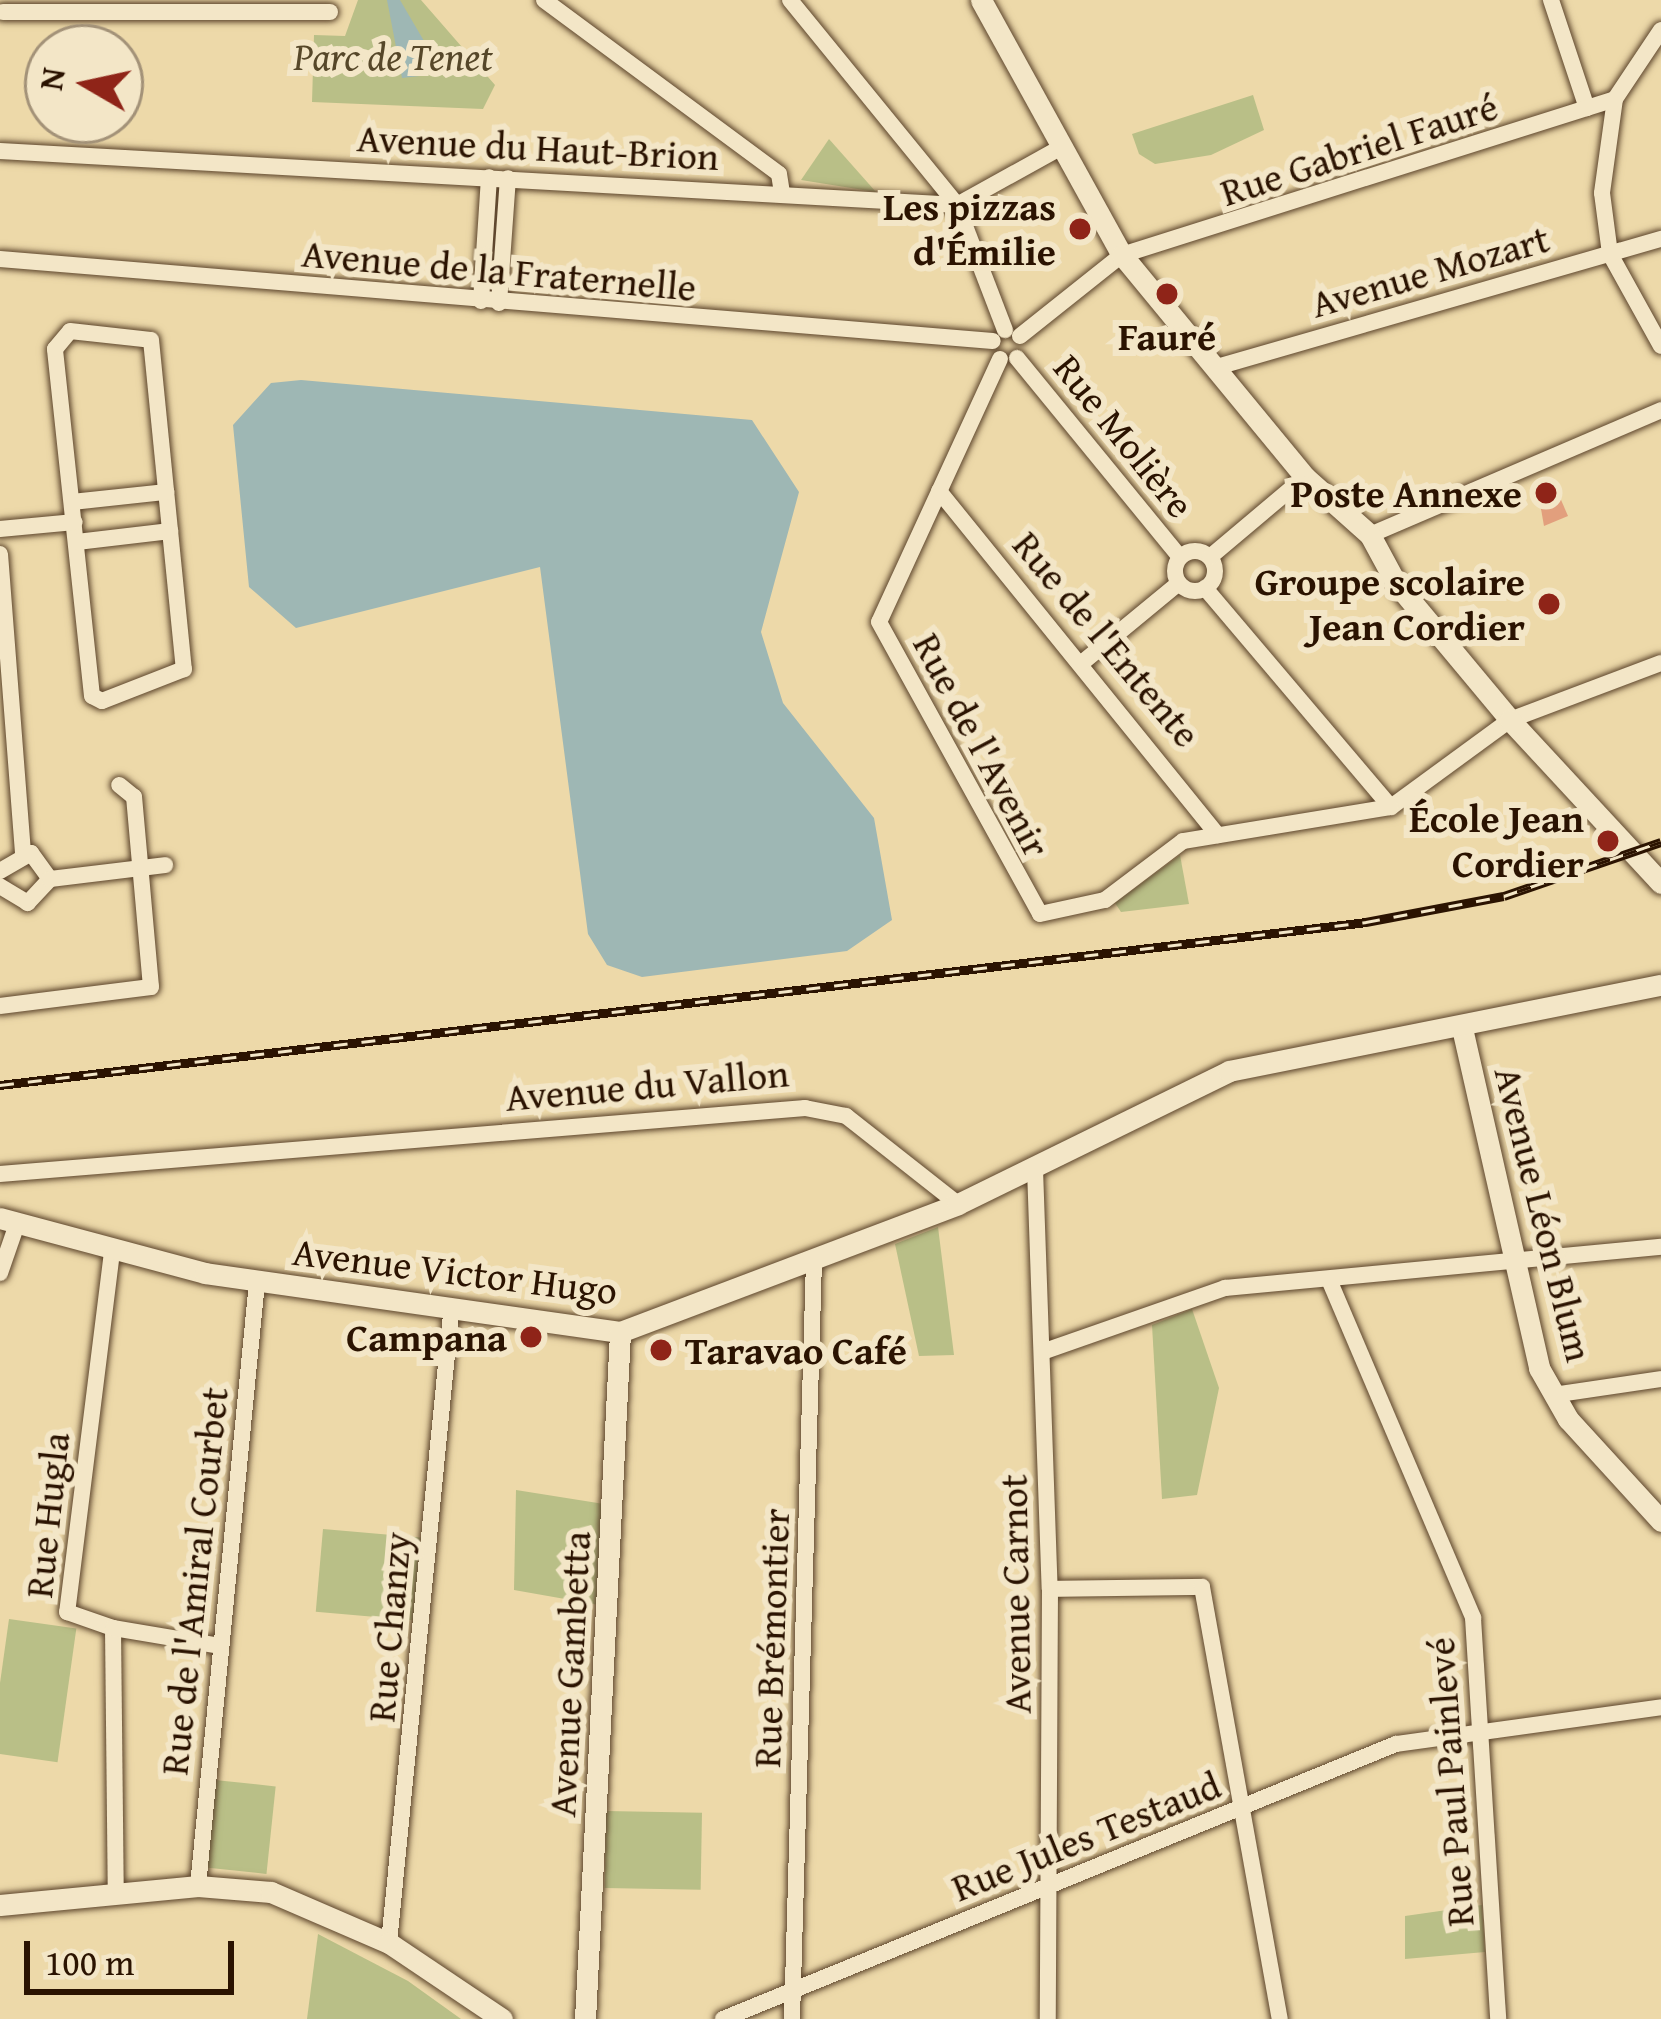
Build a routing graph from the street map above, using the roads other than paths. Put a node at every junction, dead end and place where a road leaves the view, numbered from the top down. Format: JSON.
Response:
{"nodes":[{"id":1,"x":544,"y":0,"type":"edge"},
{"id":2,"x":790,"y":0,"type":"edge"},
{"id":3,"x":981,"y":0,"type":"edge"},
{"id":4,"x":1551,"y":0,"type":"edge"},
{"id":5,"x":330,"y":12,"type":"dead end"},
{"id":6,"x":1,"y":14,"type":"edge"},
{"id":7,"x":1661,"y":31,"type":"edge"},
{"id":8,"x":1615,"y":99,"type":"junction"},
{"id":9,"x":1587,"y":108,"type":"junction"},
{"id":10,"x":1058,"y":149,"type":"junction"},
{"id":11,"x":0,"y":151,"type":"edge"},
{"id":12,"x":498,"y":177,"type":"junction"},
{"id":13,"x":782,"y":194,"type":"junction"},
{"id":14,"x":957,"y":205,"type":"junction"},
{"id":15,"x":1661,"y":239,"type":"edge"},
{"id":16,"x":1610,"y":254,"type":"junction"},
{"id":17,"x":1122,"y":255,"type":"junction"},
{"id":18,"x":0,"y":259,"type":"edge"},
{"id":19,"x":490,"y":302,"type":"junction"},
{"id":20,"x":1007,"y":345,"type":"junction"},
{"id":21,"x":1661,"y":346,"type":"edge"},
{"id":22,"x":1217,"y":367,"type":"junction"},
{"id":23,"x":1661,"y":410,"type":"edge"},
{"id":24,"x":1305,"y":477,"type":"junction"},
{"id":25,"x":939,"y":490,"type":"junction"},
{"id":26,"x":166,"y":492,"type":"junction"},
{"id":27,"x":72,"y":502,"type":"junction"},
{"id":28,"x":0,"y":529,"type":"edge"},
{"id":29,"x":170,"y":531,"type":"junction"},
{"id":30,"x":76,"y":532,"type":"junction"},
{"id":31,"x":1370,"y":535,"type":"junction"},
{"id":32,"x":0,"y":554,"type":"edge"},
{"id":33,"x":1180,"y":557,"type":"junction"},
{"id":34,"x":1210,"y":557,"type":"junction"},
{"id":35,"x":1178,"y":583,"type":"junction"},
{"id":36,"x":1205,"y":588,"type":"junction"},
{"id":37,"x":3,"y":642,"type":"edge"},
{"id":38,"x":1083,"y":662,"type":"junction"},
{"id":39,"x":1661,"y":664,"type":"edge"},
{"id":40,"x":1510,"y":720,"type":"junction"},
{"id":41,"x":119,"y":785,"type":"dead end"},
{"id":42,"x":1390,"y":807,"type":"junction"},
{"id":43,"x":1218,"y":836,"type":"junction"},
{"id":44,"x":23,"y":852,"type":"junction"},
{"id":45,"x":165,"y":865,"type":"dead end"},
{"id":46,"x":142,"y":868,"type":"junction"},
{"id":47,"x":0,"y":871,"type":"edge"},
{"id":48,"x":50,"y":878,"type":"junction"},
{"id":49,"x":1661,"y":883,"type":"edge"},
{"id":50,"x":0,"y":886,"type":"edge"},
{"id":51,"x":1661,"y":986,"type":"edge"},
{"id":52,"x":0,"y":1006,"type":"edge"},
{"id":53,"x":1462,"y":1028,"type":"junction"},
{"id":54,"x":1034,"y":1169,"type":"junction"},
{"id":55,"x":0,"y":1174,"type":"edge"},
{"id":56,"x":958,"y":1204,"type":"junction"},
{"id":57,"x":8,"y":1221,"type":"edge"},
{"id":58,"x":1661,"y":1247,"type":"edge"},
{"id":59,"x":112,"y":1252,"type":"junction"},
{"id":60,"x":814,"y":1260,"type":"junction"},
{"id":61,"x":1515,"y":1269,"type":"junction"},
{"id":62,"x":0,"y":1273,"type":"edge"},
{"id":63,"x":257,"y":1282,"type":"junction"},
{"id":64,"x":1330,"y":1282,"type":"junction"},
{"id":65,"x":451,"y":1315,"type":"junction"},
{"id":66,"x":620,"y":1332,"type":"junction"},
{"id":67,"x":1045,"y":1351,"type":"junction"},
{"id":68,"x":1661,"y":1379,"type":"edge"},
{"id":69,"x":1553,"y":1395,"type":"junction"},
{"id":70,"x":1661,"y":1521,"type":"edge"},
{"id":71,"x":1050,"y":1589,"type":"junction"},
{"id":72,"x":113,"y":1628,"type":"junction"},
{"id":73,"x":220,"y":1646,"type":"junction"},
{"id":74,"x":1661,"y":1707,"type":"edge"},
{"id":75,"x":1480,"y":1733,"type":"junction"},
{"id":76,"x":1244,"y":1808,"type":"junction"},
{"id":77,"x":198,"y":1886,"type":"junction"},
{"id":78,"x":1050,"y":1887,"type":"junction"},
{"id":79,"x":116,"y":1893,"type":"junction"},
{"id":80,"x":0,"y":1905,"type":"edge"},
{"id":81,"x":389,"y":1943,"type":"junction"},
{"id":82,"x":792,"y":1991,"type":"junction"},
{"id":83,"x":502,"y":2019,"type":"edge"},
{"id":84,"x":585,"y":2019,"type":"edge"},
{"id":85,"x":723,"y":2019,"type":"edge"},
{"id":86,"x":791,"y":2019,"type":"edge"},
{"id":87,"x":1048,"y":2019,"type":"edge"},
{"id":88,"x":1280,"y":2019,"type":"edge"},
{"id":89,"x":1498,"y":2019,"type":"edge"}],
"edges":[{"from":1,"to":13,"type":"street"},
{"from":2,"to":14,"type":"street","name":"Rue Molière"},
{"from":3,"to":10,"type":"street"},
{"from":4,"to":9,"type":"street"},
{"from":5,"to":6,"type":"street"},
{"from":7,"to":8,"type":"street"},
{"from":8,"to":9,"type":"street","name":"Rue Gabriel Fauré"},
{"from":8,"to":16,"type":"street"},
{"from":9,"to":17,"type":"street","name":"Rue Gabriel Fauré"},
{"from":10,"to":14,"type":"street"},
{"from":10,"to":17,"type":"street"},
{"from":11,"to":12,"type":"street","name":"Avenue du Haut-Brion"},
{"from":12,"to":13,"type":"street","name":"Avenue du Haut-Brion"},
{"from":12,"to":19,"type":"street"},
{"from":13,"to":14,"type":"street","name":"Avenue du Haut-Brion"},
{"from":14,"to":20,"type":"street","name":"Rue Molière"},
{"from":15,"to":16,"type":"street","name":"Avenue Mozart"},
{"from":16,"to":21,"type":"street"},
{"from":16,"to":22,"type":"street","name":"Avenue Mozart"},
{"from":17,"to":20,"type":"street"},
{"from":17,"to":22,"type":"street"},
{"from":18,"to":19,"type":"street","name":"Avenue de la Fraternelle"},
{"from":19,"to":20,"type":"street","name":"Avenue de la Fraternelle"},
{"from":20,"to":25,"type":"street","name":"Rue de l'Avenir"},
{"from":20,"to":33,"type":"street","name":"Rue Molière"},
{"from":22,"to":24,"type":"street"},
{"from":23,"to":31,"type":"street"},
{"from":24,"to":31,"type":"street"},
{"from":24,"to":34,"type":"street"},
{"from":25,"to":38,"type":"street","name":"Rue de l'Entente"},
{"from":25,"to":43,"type":"street","name":"Rue de l'Avenir"},
{"from":26,"to":27,"type":"street"},
{"from":26,"to":27,"type":"street"},
{"from":26,"to":29,"type":"street"},
{"from":27,"to":30,"type":"street"},
{"from":28,"to":30,"type":"street"},
{"from":29,"to":30,"type":"street"},
{"from":29,"to":30,"type":"street"},
{"from":31,"to":40,"type":"street"},
{"from":32,"to":37,"type":"street"},
{"from":33,"to":34,"type":"street"},
{"from":33,"to":35,"type":"street"},
{"from":34,"to":36,"type":"street"},
{"from":35,"to":36,"type":"street"},
{"from":35,"to":38,"type":"street"},
{"from":36,"to":42,"type":"street"},
{"from":37,"to":44,"type":"street"},
{"from":38,"to":43,"type":"street","name":"Rue de l'Entente"},
{"from":39,"to":40,"type":"street"},
{"from":40,"to":42,"type":"street"},
{"from":40,"to":49,"type":"street"},
{"from":41,"to":46,"type":"street"},
{"from":42,"to":43,"type":"street"},
{"from":44,"to":47,"type":"street"},
{"from":44,"to":48,"type":"street"},
{"from":45,"to":46,"type":"street"},
{"from":46,"to":48,"type":"street"},
{"from":46,"to":52,"type":"street"},
{"from":48,"to":50,"type":"street"},
{"from":51,"to":53,"type":"street"},
{"from":53,"to":54,"type":"street"},
{"from":53,"to":61,"type":"street","name":"Avenue Léon Blum"},
{"from":54,"to":56,"type":"street"},
{"from":54,"to":67,"type":"street","name":"Avenue Carnot"},
{"from":55,"to":56,"type":"street","name":"Avenue du Vallon"},
{"from":56,"to":60,"type":"street","name":"Avenue Victor Hugo"},
{"from":57,"to":59,"type":"street","name":"Avenue Victor Hugo"},
{"from":57,"to":62,"type":"street"},
{"from":58,"to":61,"type":"street"},
{"from":59,"to":63,"type":"street","name":"Avenue Victor Hugo"},
{"from":59,"to":72,"type":"street","name":"Rue Hugla"},
{"from":60,"to":66,"type":"street","name":"Avenue Victor Hugo"},
{"from":60,"to":82,"type":"street","name":"Rue Brémontier"},
{"from":61,"to":64,"type":"street"},
{"from":61,"to":69,"type":"street","name":"Avenue Léon Blum"},
{"from":63,"to":65,"type":"street","name":"Avenue Victor Hugo"},
{"from":63,"to":73,"type":"street","name":"Rue de l'Amiral Courbet"},
{"from":64,"to":67,"type":"street"},
{"from":64,"to":75,"type":"street","name":"Rue Paul Painlevé"},
{"from":65,"to":66,"type":"street","name":"Avenue Victor Hugo"},
{"from":65,"to":81,"type":"street","name":"Rue Chanzy"},
{"from":66,"to":84,"type":"street","name":"Avenue Gambetta"},
{"from":67,"to":71,"type":"street","name":"Avenue Carnot"},
{"from":68,"to":69,"type":"street"},
{"from":69,"to":70,"type":"street","name":"Avenue Léon Blum"},
{"from":71,"to":76,"type":"street"},
{"from":71,"to":78,"type":"street","name":"Avenue Carnot"},
{"from":72,"to":73,"type":"street"},
{"from":72,"to":79,"type":"street","name":"Rue Hugla"},
{"from":73,"to":77,"type":"street","name":"Rue de l'Amiral Courbet"},
{"from":74,"to":75,"type":"street","name":"Rue Jules Testaud"},
{"from":75,"to":76,"type":"street","name":"Rue Jules Testaud"},
{"from":75,"to":89,"type":"street","name":"Rue Paul Painlevé"},
{"from":76,"to":78,"type":"street","name":"Rue Jules Testaud"},
{"from":76,"to":88,"type":"street"},
{"from":77,"to":79,"type":"street"},
{"from":77,"to":81,"type":"street"},
{"from":78,"to":82,"type":"street","name":"Rue Jules Testaud"},
{"from":78,"to":87,"type":"street","name":"Avenue Carnot"},
{"from":79,"to":80,"type":"street"},
{"from":81,"to":83,"type":"street"},
{"from":82,"to":85,"type":"street","name":"Rue Jules Testaud"},
{"from":82,"to":86,"type":"street","name":"Rue Brémontier"}]}
